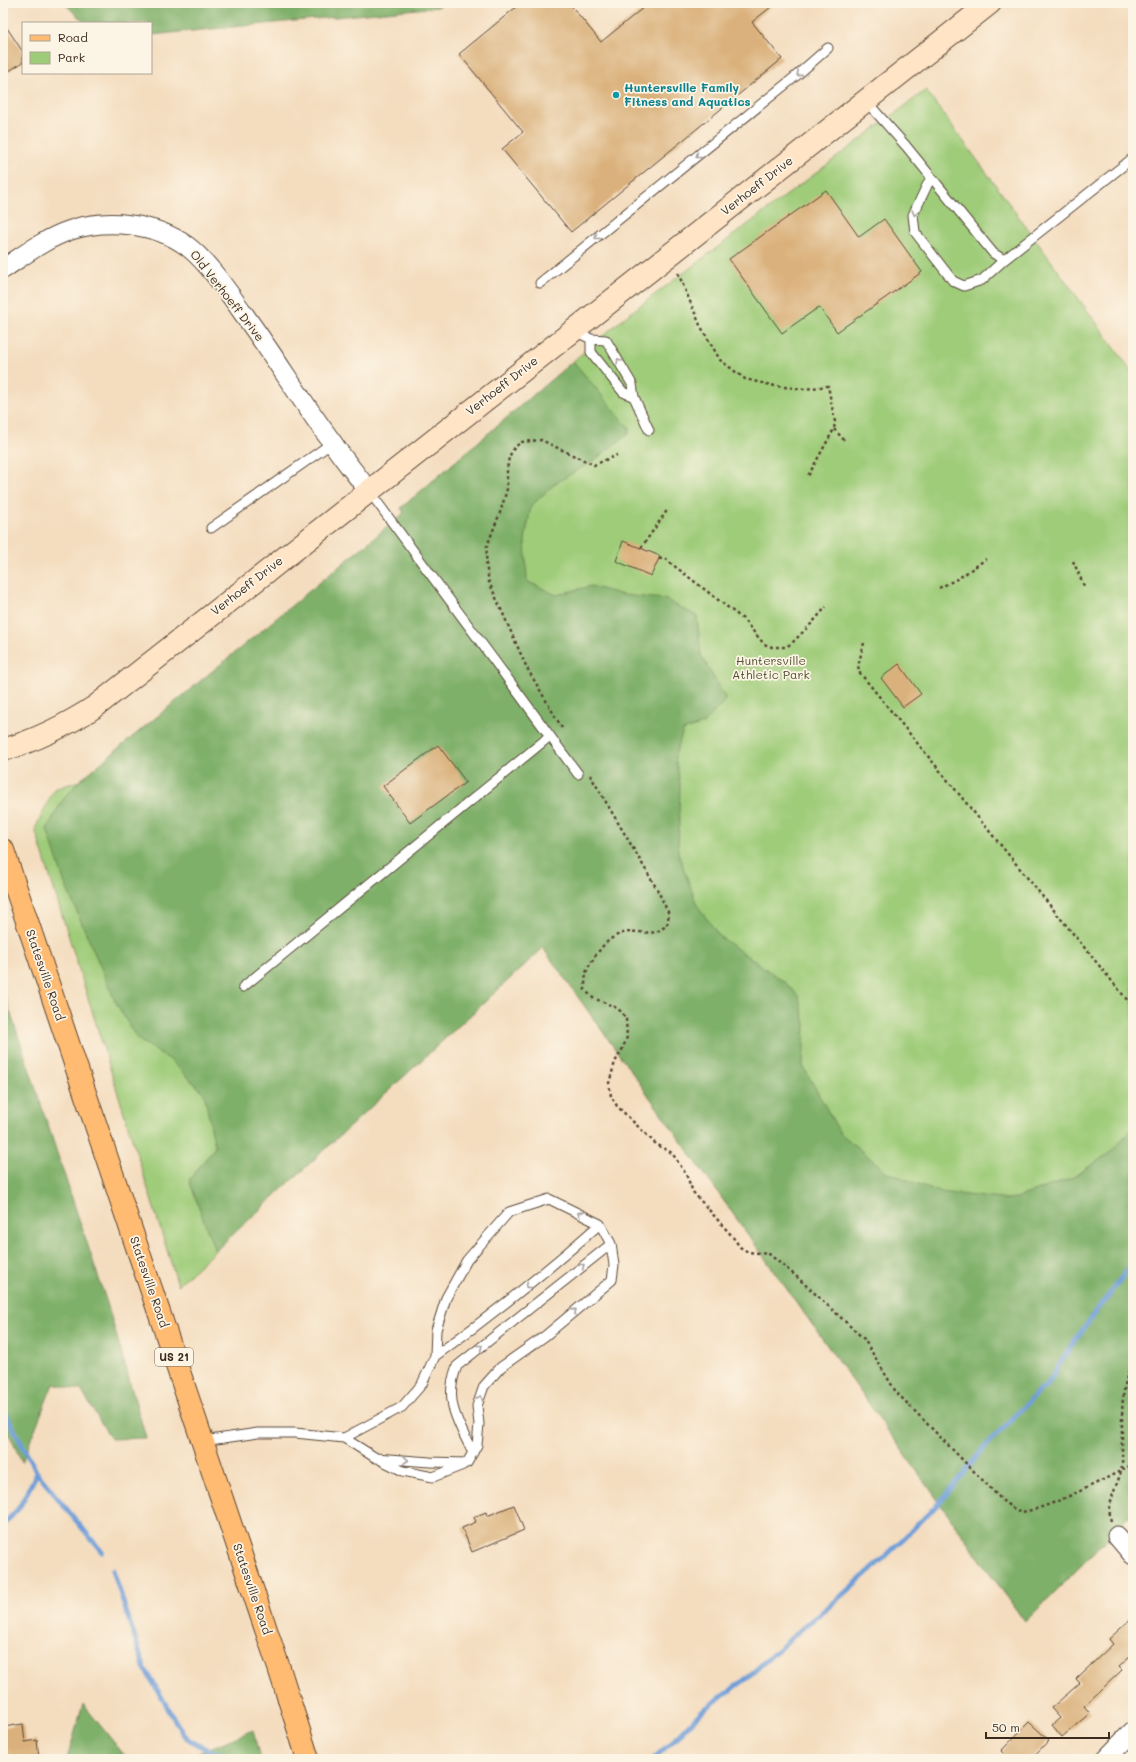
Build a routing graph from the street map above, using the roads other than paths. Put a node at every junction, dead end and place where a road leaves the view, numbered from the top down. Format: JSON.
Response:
{"nodes":[{"id":1,"x":990,"y":3,"type":"edge"},
{"id":2,"x":828,"y":48,"type":"dead end"},
{"id":3,"x":866,"y":101,"type":"junction"},
{"id":4,"x":1133,"y":158,"type":"edge"},
{"id":5,"x":931,"y":177,"type":"junction"},
{"id":6,"x":1004,"y":260,"type":"junction"},
{"id":7,"x":3,"y":269,"type":"edge"},
{"id":8,"x":540,"y":283,"type":"dead end"},
{"id":9,"x":582,"y":335,"type":"junction"},
{"id":10,"x":634,"y":396,"type":"junction"},
{"id":11,"x":649,"y":430,"type":"dead end"},
{"id":12,"x":332,"y":443,"type":"junction"},
{"id":13,"x":368,"y":490,"type":"junction"},
{"id":14,"x":211,"y":528,"type":"dead end"},
{"id":15,"x":550,"y":736,"type":"junction"},
{"id":16,"x":3,"y":750,"type":"edge"},
{"id":17,"x":578,"y":774,"type":"dead end"},
{"id":18,"x":3,"y":850,"type":"edge"},
{"id":19,"x":243,"y":987,"type":"dead end"},
{"id":20,"x":600,"y":1224,"type":"junction"},
{"id":21,"x":610,"y":1244,"type":"junction"},
{"id":22,"x":434,"y":1356,"type":"junction"},
{"id":23,"x":344,"y":1438,"type":"junction"},
{"id":24,"x":203,"y":1441,"type":"junction"},
{"id":25,"x":473,"y":1453,"type":"junction"},
{"id":26,"x":376,"y":1458,"type":"junction"},
{"id":27,"x":467,"y":1463,"type":"junction"},
{"id":28,"x":1117,"y":1536,"type":"road end"},
{"id":29,"x":1133,"y":1555,"type":"edge"},
{"id":30,"x":1133,"y":1731,"type":"edge"},
{"id":31,"x":308,"y":1759,"type":"edge"},
{"id":32,"x":1106,"y":1759,"type":"edge"}],
"edges":[{"from":1,"to":3,"type":"street","name":"Verhoeff Drive"},
{"from":2,"to":8,"type":"lane","one_way":true},
{"from":3,"to":5,"type":"lane"},
{"from":3,"to":9,"type":"street","name":"Verhoeff Drive"},
{"from":4,"to":6,"type":"lane"},
{"from":5,"to":6,"type":"lane"},
{"from":5,"to":6,"type":"lane","one_way":true},
{"from":7,"to":12,"type":"street","name":"Old Verhoeff Drive"},
{"from":9,"to":10,"type":"lane"},
{"from":10,"to":9,"type":"lane","one_way":true},
{"from":9,"to":13,"type":"street","name":"Verhoeff Drive"},
{"from":10,"to":11,"type":"lane"},
{"from":12,"to":13,"type":"street","name":"Old Verhoeff Drive"},
{"from":12,"to":14,"type":"lane"},
{"from":13,"to":15,"type":"lane"},
{"from":13,"to":16,"type":"street","name":"Verhoeff Drive"},
{"from":15,"to":17,"type":"lane"},
{"from":15,"to":19,"type":"lane"},
{"from":18,"to":24,"type":"main road","name":"Statesville Road","number":"US 21"},
{"from":20,"to":21,"type":"lane"},
{"from":20,"to":22,"type":"lane","one_way":true},
{"from":20,"to":22,"type":"lane","one_way":true},
{"from":25,"to":21,"type":"lane","one_way":true},
{"from":25,"to":21,"type":"lane","one_way":true},
{"from":22,"to":23,"type":"lane"},
{"from":23,"to":24,"type":"lane"},
{"from":23,"to":26,"type":"lane"},
{"from":24,"to":31,"type":"main road","name":"Statesville Road","number":"US 21"},
{"from":25,"to":27,"type":"lane"},
{"from":26,"to":27,"type":"lane","one_way":true},
{"from":26,"to":27,"type":"lane"},
{"from":28,"to":29,"type":"street"},
{"from":30,"to":32,"type":"street"}]}
